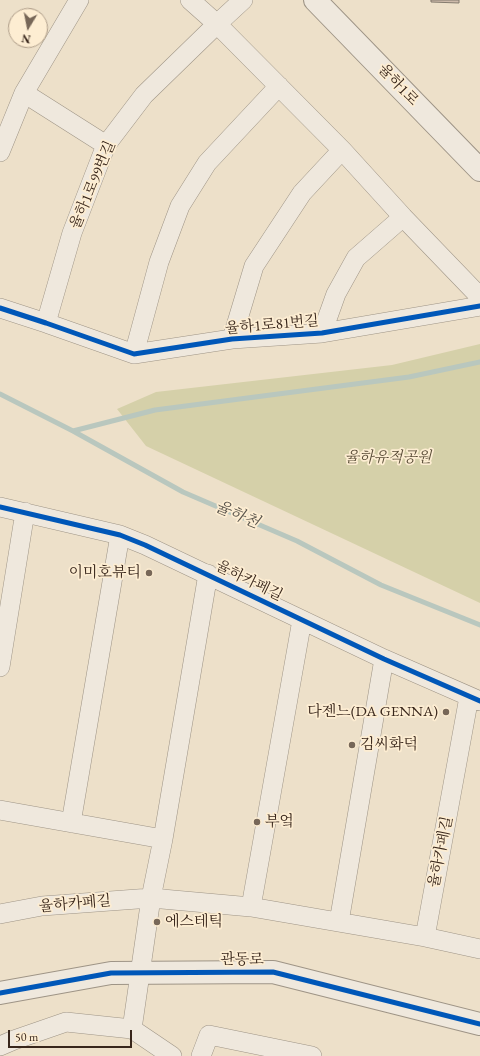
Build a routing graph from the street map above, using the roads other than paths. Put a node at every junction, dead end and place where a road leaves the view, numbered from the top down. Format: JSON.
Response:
{"nodes":[{"id":1,"x":79,"y":0,"type":"edge"},
{"id":2,"x":190,"y":0,"type":"edge"},
{"id":3,"x":243,"y":0,"type":"edge"},
{"id":4,"x":315,"y":0,"type":"edge"},
{"id":5,"x":217,"y":24,"type":"junction"},
{"id":6,"x":279,"y":86,"type":"junction"},
{"id":7,"x":24,"y":93,"type":"junction"},
{"id":8,"x":106,"y":145,"type":"junction"},
{"id":9,"x":342,"y":150,"type":"junction"},
{"id":10,"x":0,"y":152,"type":"edge"},
{"id":11,"x":480,"y":170,"type":"edge"},
{"id":12,"x":403,"y":217,"type":"junction"},
{"id":13,"x":480,"y":297,"type":"edge"},
{"id":14,"x":480,"y":306,"type":"edge"},
{"id":15,"x":0,"y":308,"type":"edge"},
{"id":16,"x":46,"y":323,"type":"junction"},
{"id":17,"x":322,"y":333,"type":"junction"},
{"id":18,"x":232,"y":339,"type":"junction"},
{"id":19,"x":134,"y":354,"type":"junction"},
{"id":20,"x":0,"y":507,"type":"edge"},
{"id":21,"x":25,"y":512,"type":"junction"},
{"id":22,"x":120,"y":535,"type":"junction"},
{"id":23,"x":208,"y":574,"type":"junction"},
{"id":24,"x":302,"y":620,"type":"junction"},
{"id":25,"x":384,"y":659,"type":"junction"},
{"id":26,"x":0,"y":666,"type":"edge"},
{"id":27,"x":475,"y":699,"type":"edge"},
{"id":28,"x":0,"y":810,"type":"edge"},
{"id":29,"x":71,"y":823,"type":"junction"},
{"id":30,"x":163,"y":839,"type":"junction"},
{"id":31,"x":151,"y":898,"type":"junction"},
{"id":32,"x":251,"y":907,"type":"junction"},
{"id":33,"x":0,"y":914,"type":"edge"},
{"id":34,"x":339,"y":922,"type":"junction"},
{"id":35,"x":425,"y":937,"type":"junction"},
{"id":36,"x":480,"y":949,"type":"edge"},
{"id":37,"x":140,"y":972,"type":"junction"},
{"id":38,"x":0,"y":993,"type":"edge"},
{"id":39,"x":480,"y":1024,"type":"edge"},
{"id":40,"x":132,"y":1029,"type":"junction"},
{"id":41,"x":0,"y":1046,"type":"edge"},
{"id":42,"x":172,"y":1056,"type":"edge"},
{"id":43,"x":201,"y":1056,"type":"edge"},
{"id":44,"x":312,"y":1056,"type":"edge"}],
"edges":[{"from":1,"to":7,"type":"street"},
{"from":2,"to":5,"type":"street"},
{"from":3,"to":5,"type":"street","name":"율하1로99번길"},
{"from":4,"to":11,"type":"street","name":"율하1로"},
{"from":5,"to":6,"type":"street"},
{"from":5,"to":8,"type":"street","name":"율하1로99번길"},
{"from":6,"to":9,"type":"street"},
{"from":6,"to":19,"type":"street"},
{"from":7,"to":8,"type":"street"},
{"from":7,"to":10,"type":"street"},
{"from":8,"to":16,"type":"street","name":"율하1로99번길"},
{"from":9,"to":12,"type":"street"},
{"from":9,"to":18,"type":"street","name":"율하1로81번길"},
{"from":12,"to":13,"type":"street"},
{"from":12,"to":17,"type":"street","name":"율하1로81번길"},
{"from":14,"to":17,"type":"street","name":"율하1로81번길"},
{"from":15,"to":16,"type":"street","name":"율하1로81번길"},
{"from":16,"to":19,"type":"street","name":"율하1로81번길"},
{"from":17,"to":18,"type":"street","name":"율하1로81번길"},
{"from":18,"to":19,"type":"street","name":"율하1로81번길"},
{"from":20,"to":21,"type":"street","name":"율하카페길"},
{"from":21,"to":22,"type":"street","name":"율하카페길"},
{"from":21,"to":26,"type":"street"},
{"from":22,"to":23,"type":"street","name":"율하카페길"},
{"from":22,"to":29,"type":"street"},
{"from":23,"to":24,"type":"street","name":"율하카페길"},
{"from":23,"to":30,"type":"street","name":"율하카페길"},
{"from":24,"to":25,"type":"street","name":"율하카페길"},
{"from":24,"to":32,"type":"street"},
{"from":25,"to":27,"type":"street","name":"율하카페길"},
{"from":25,"to":34,"type":"street"},
{"from":27,"to":35,"type":"street","name":"율하카페길"},
{"from":28,"to":29,"type":"street"},
{"from":29,"to":30,"type":"street"},
{"from":30,"to":31,"type":"street","name":"율하카페길"},
{"from":31,"to":32,"type":"street","name":"율하카페길"},
{"from":31,"to":33,"type":"street","name":"율하카페길"},
{"from":31,"to":37,"type":"street","name":"율하카페길"},
{"from":32,"to":34,"type":"street","name":"율하카페길"},
{"from":34,"to":35,"type":"street","name":"율하카페길"},
{"from":35,"to":36,"type":"street","name":"율하카페길"},
{"from":37,"to":38,"type":"street","name":"관동로"},
{"from":37,"to":39,"type":"street","name":"관동로"},
{"from":37,"to":40,"type":"street","name":"율하카페길"},
{"from":40,"to":41,"type":"street"},
{"from":40,"to":42,"type":"street"},
{"from":43,"to":44,"type":"street"}]}
